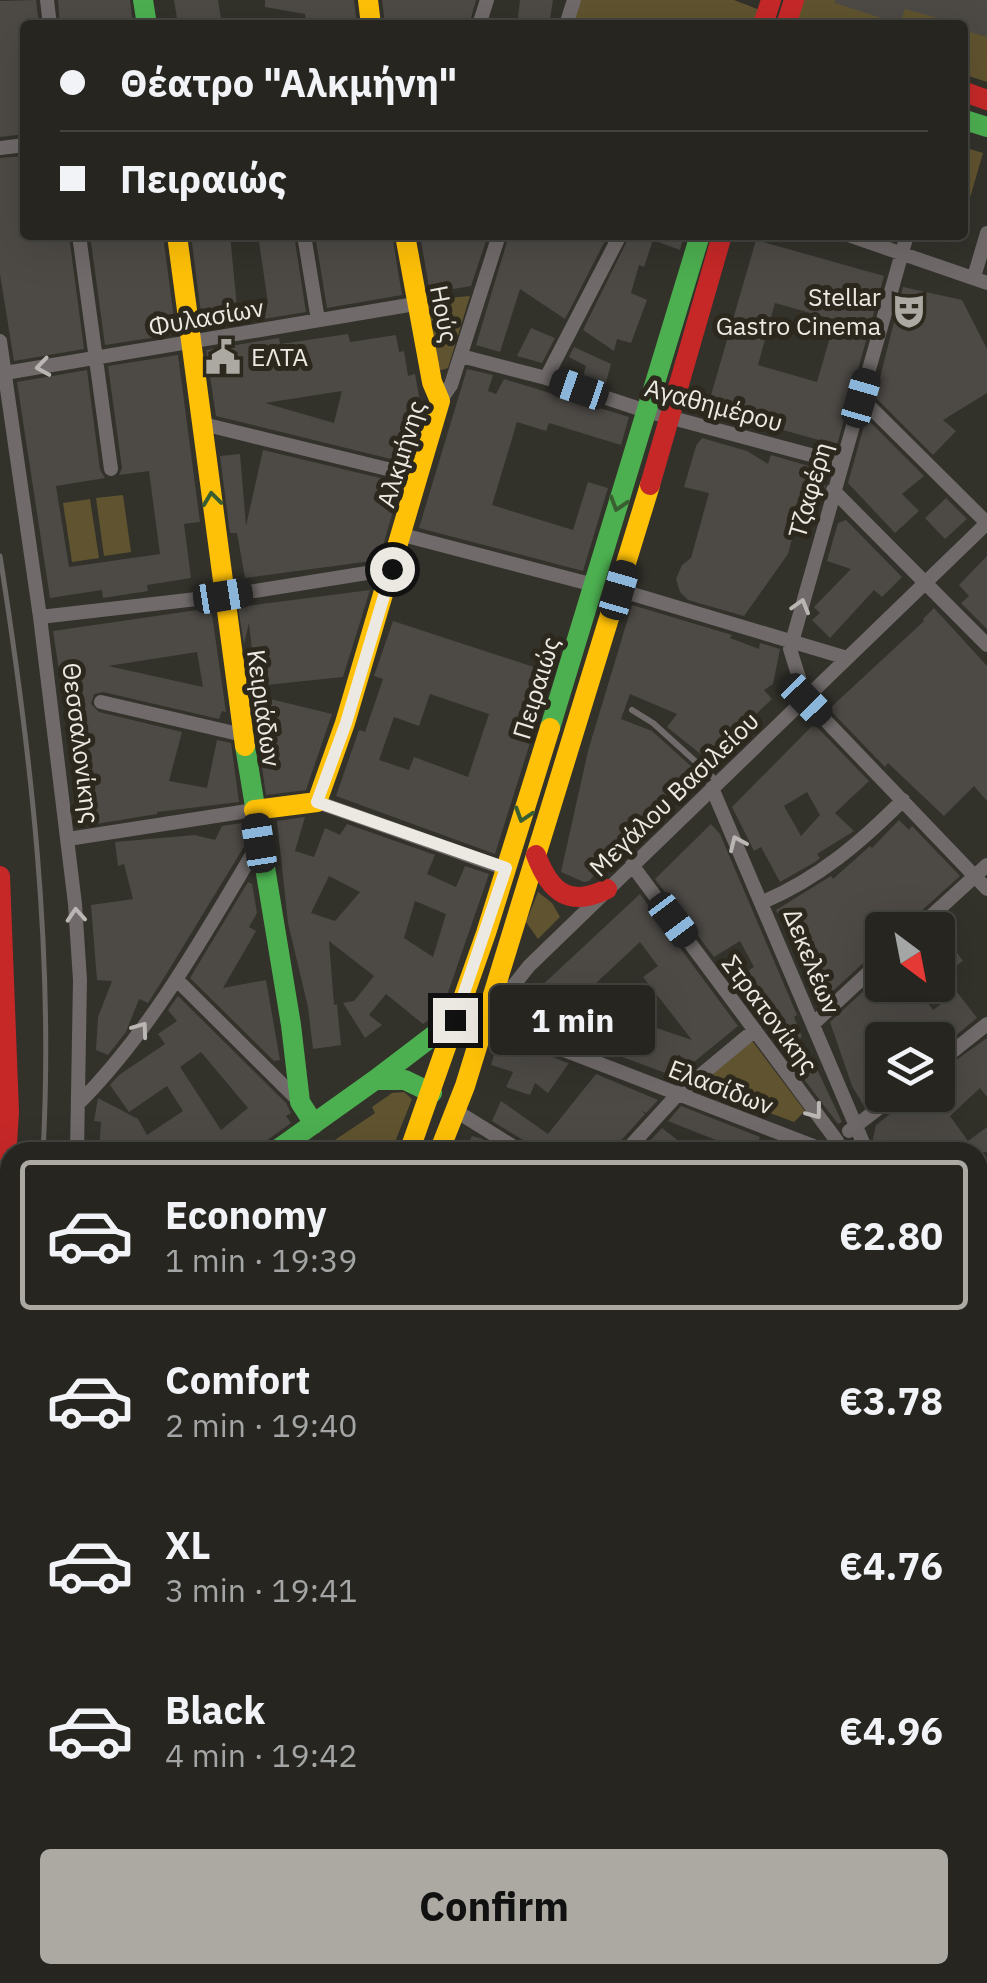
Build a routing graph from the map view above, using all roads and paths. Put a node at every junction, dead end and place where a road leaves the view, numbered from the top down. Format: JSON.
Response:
{"nodes":[{"id":1,"x":987,"y":233,"type":"edge"},
{"id":2,"x":80,"y":240,"type":"edge"},
{"id":3,"x":178,"y":240,"type":"edge"},
{"id":4,"x":305,"y":240,"type":"edge"},
{"id":5,"x":406,"y":240,"type":"edge"},
{"id":6,"x":414,"y":240,"type":"edge"},
{"id":7,"x":497,"y":240,"type":"edge"},
{"id":8,"x":617,"y":240,"type":"edge"},
{"id":9,"x":698,"y":240,"type":"edge"},
{"id":10,"x":721,"y":240,"type":"edge"},
{"id":11,"x":865,"y":240,"type":"edge"},
{"id":12,"x":905,"y":240,"type":"edge"},
{"id":13,"x":902,"y":251,"type":"junction"},
{"id":14,"x":408,"y":258,"type":"junction"},
{"id":15,"x":980,"y":280,"type":"edge"},
{"id":16,"x":415,"y":304,"type":"junction"},
{"id":17,"x":318,"y":320,"type":"junction"},
{"id":18,"x":0,"y":341,"type":"edge"},
{"id":19,"x":192,"y":342,"type":"junction"},
{"id":20,"x":461,"y":356,"type":"junction"},
{"id":21,"x":96,"y":359,"type":"junction"},
{"id":22,"x":4,"y":373,"type":"junction"},
{"id":23,"x":546,"y":378,"type":"junction"},
{"id":24,"x":861,"y":398,"type":"junction"},
{"id":25,"x":440,"y":401,"type":"junction"},
{"id":26,"x":646,"y":411,"type":"junction"},
{"id":27,"x":669,"y":416,"type":"junction"},
{"id":28,"x":203,"y":424,"type":"junction"},
{"id":29,"x":841,"y":463,"type":"junction"},
{"id":30,"x":111,"y":469,"type":"dead end"},
{"id":31,"x":420,"y":477,"type":"junction"},
{"id":32,"x":833,"y":490,"type":"junction"},
{"id":33,"x":987,"y":523,"type":"edge"},
{"id":34,"x":403,"y":534,"type":"junction"},
{"id":35,"x":392,"y":569,"type":"junction"},
{"id":36,"x":924,"y":582,"type":"junction"},
{"id":37,"x":594,"y":585,"type":"junction"},
{"id":38,"x":619,"y":590,"type":"junction"},
{"id":39,"x":223,"y":596,"type":"junction"},
{"id":40,"x":40,"y":617,"type":"junction"},
{"id":41,"x":791,"y":641,"type":"junction"},
{"id":42,"x":987,"y":645,"type":"edge"},
{"id":43,"x":846,"y":658,"type":"junction"},
{"id":44,"x":806,"y":700,"type":"junction"},
{"id":45,"x":101,"y":702,"type":"dead end"},
{"id":46,"x":632,"y":710,"type":"dead end"},
{"id":47,"x":243,"y":735,"type":"junction"},
{"id":48,"x":715,"y":785,"type":"junction"},
{"id":49,"x":902,"y":800,"type":"junction"},
{"id":50,"x":317,"y":802,"type":"junction"},
{"id":51,"x":254,"y":810,"type":"junction"},
{"id":52,"x":68,"y":839,"type":"junction"},
{"id":53,"x":259,"y":843,"type":"junction"},
{"id":54,"x":536,"y":855,"type":"junction"},
{"id":55,"x":632,"y":865,"type":"junction"},
{"id":56,"x":987,"y":865,"type":"edge"},
{"id":57,"x":506,"y":868,"type":"junction"},
{"id":58,"x":0,"y":876,"type":"edge"},
{"id":59,"x":974,"y":876,"type":"junction"},
{"id":60,"x":606,"y":889,"type":"junction"},
{"id":61,"x":987,"y":889,"type":"edge"},
{"id":62,"x":763,"y":902,"type":"junction"},
{"id":63,"x":935,"y":912,"type":"edge"},
{"id":64,"x":865,"y":976,"type":"edge"},
{"id":65,"x":176,"y":980,"type":"junction"},
{"id":66,"x":4,"y":1003,"type":"edge"},
{"id":67,"x":455,"y":1020,"type":"junction"},
{"id":68,"x":486,"y":1020,"type":"junction"},
{"id":69,"x":813,"y":1024,"type":"junction"},
{"id":70,"x":987,"y":1024,"type":"edge"},
{"id":71,"x":755,"y":1030,"type":"junction"},
{"id":72,"x":955,"y":1049,"type":"edge"},
{"id":73,"x":376,"y":1080,"type":"junction"},
{"id":74,"x":432,"y":1094,"type":"junction"},
{"id":75,"x":678,"y":1094,"type":"junction"},
{"id":76,"x":300,"y":1102,"type":"junction"},
{"id":77,"x":78,"y":1104,"type":"junction"},
{"id":78,"x":456,"y":1111,"type":"junction"},
{"id":79,"x":874,"y":1112,"type":"edge"},
{"id":80,"x":314,"y":1124,"type":"junction"},
{"id":81,"x":856,"y":1126,"type":"junction"},
{"id":82,"x":7,"y":1142,"type":"edge"},
{"id":83,"x":77,"y":1142,"type":"edge"},
{"id":84,"x":290,"y":1142,"type":"edge"},
{"id":85,"x":413,"y":1142,"type":"edge"},
{"id":86,"x":443,"y":1142,"type":"edge"},
{"id":87,"x":444,"y":1142,"type":"edge"},
{"id":88,"x":506,"y":1142,"type":"edge"},
{"id":89,"x":634,"y":1142,"type":"edge"},
{"id":90,"x":809,"y":1142,"type":"edge"},
{"id":91,"x":824,"y":1142,"type":"edge"},
{"id":92,"x":837,"y":1142,"type":"edge"},
{"id":93,"x":863,"y":1142,"type":"edge"}],
"edges":[{"from":1,"to":15,"type":"street"},
{"from":2,"to":21,"type":"street"},
{"from":3,"to":19,"type":"main road","name":"Κειριάδων"},
{"from":4,"to":17,"type":"street"},
{"from":5,"to":14,"type":"main road","name":"Ηούς"},
{"from":6,"to":14,"type":"street"},
{"from":7,"to":20,"type":"street","name":"Αλκμήνης"},
{"from":8,"to":23,"type":"street"},
{"from":9,"to":26,"type":"main road","name":"Πειραιώς"},
{"from":10,"to":27,"type":"main road","name":"Πειραιώς"},
{"from":11,"to":13,"type":"street"},
{"from":12,"to":13,"type":"street","name":"Τζαφέρη"},
{"from":13,"to":15,"type":"street"},
{"from":13,"to":24,"type":"street","name":"Τζαφέρη"},
{"from":14,"to":16,"type":"main road","name":"Ηούς"},
{"from":16,"to":17,"type":"street","name":"Φυλασίων"},
{"from":16,"to":25,"type":"main road","name":"Ηούς"},
{"from":17,"to":19,"type":"street","name":"Φυλασίων"},
{"from":18,"to":22,"type":"street","name":"Θεσσαλονίκης"},
{"from":19,"to":21,"type":"street","name":"Φυλασίων"},
{"from":19,"to":28,"type":"main road","name":"Κειριάδων"},
{"from":20,"to":23,"type":"street","name":"Αγαθημέρου"},
{"from":20,"to":25,"type":"street","name":"Αλκμήνης"},
{"from":21,"to":22,"type":"street","name":"Φυλασίων","one_way":true},
{"from":21,"to":30,"type":"street"},
{"from":22,"to":40,"type":"street","name":"Θεσσαλονίκης"},
{"from":23,"to":26,"type":"street","name":"Αγαθημέρου"},
{"from":24,"to":29,"type":"street","name":"Τζαφέρη"},
{"from":24,"to":33,"type":"street"},
{"from":25,"to":31,"type":"main road","name":"Αλκμήνης"},
{"from":26,"to":27,"type":"street","name":"Αγαθημέρου"},
{"from":26,"to":37,"type":"main road","name":"Πειραιώς","one_way":true},
{"from":27,"to":29,"type":"street","name":"Αγαθημέρου"},
{"from":27,"to":38,"type":"main road","name":"Πειραιώς"},
{"from":28,"to":31,"type":"street"},
{"from":39,"to":28,"type":"main road","name":"Κειριάδων","one_way":true},
{"from":29,"to":32,"type":"street","name":"Τζαφέρη"},
{"from":31,"to":34,"type":"main road","name":"Αλκμήνης"},
{"from":32,"to":36,"type":"street"},
{"from":41,"to":32,"type":"street","name":"Τζαφέρη","one_way":true},
{"from":33,"to":36,"type":"street","name":"Μεγάλου Βασιλείου"},
{"from":34,"to":35,"type":"main road","name":"Αλκμήνης"},
{"from":34,"to":37,"type":"street"},
{"from":35,"to":39,"type":"street"},
{"from":35,"to":50,"type":"main road","name":"Αλκμήνης"},
{"from":36,"to":42,"type":"street"},
{"from":36,"to":43,"type":"street","name":"Μεγάλου Βασιλείου"},
{"from":37,"to":57,"type":"main road","name":"Πειραιώς","one_way":true},
{"from":38,"to":41,"type":"street"},
{"from":38,"to":54,"type":"main road","name":"Πειραιώς"},
{"from":39,"to":40,"type":"street"},
{"from":39,"to":47,"type":"main road","name":"Κειριάδων"},
{"from":40,"to":52,"type":"street","name":"Θεσσαλονίκης"},
{"from":41,"to":43,"type":"street"},
{"from":41,"to":44,"type":"street","name":"Τζαφέρη"},
{"from":43,"to":44,"type":"street","name":"Μεγάλου Βασιλείου"},
{"from":44,"to":48,"type":"street","name":"Μεγάλου Βασιλείου"},
{"from":44,"to":49,"type":"street"},
{"from":45,"to":47,"type":"street"},
{"from":46,"to":48,"type":"lane"},
{"from":47,"to":51,"type":"main road","name":"Κειριάδων"},
{"from":48,"to":55,"type":"street","name":"Μεγάλου Βασιλείου"},
{"from":62,"to":48,"type":"street","name":"Δεκελέων","one_way":true},
{"from":49,"to":59,"type":"street"},
{"from":49,"to":62,"type":"street"},
{"from":50,"to":51,"type":"main road"},
{"from":50,"to":57,"type":"street"},
{"from":51,"to":52,"type":"street"},
{"from":51,"to":53,"type":"main road","name":"Κειριάδων"},
{"from":77,"to":52,"type":"street","name":"Θεσσαλονίκης","one_way":true},
{"from":53,"to":65,"type":"street"},
{"from":53,"to":76,"type":"main road","name":"Κειριάδων"},
{"from":54,"to":60,"type":"main road"},
{"from":54,"to":68,"type":"main road","name":"Πειραιώς"},
{"from":55,"to":60,"type":"street","name":"Μεγάλου Βασιλείου"},
{"from":55,"to":71,"type":"street","name":"Στρατονίκης"},
{"from":56,"to":59,"type":"street"},
{"from":57,"to":67,"type":"main road","name":"Πειραιώς"},
{"from":58,"to":66,"type":"main road"},
{"from":59,"to":61,"type":"street"},
{"from":59,"to":63,"type":"street"},
{"from":60,"to":68,"type":"street","name":"Μεγάλου Βασιλείου"},
{"from":62,"to":69,"type":"street","name":"Δεκελέων"},
{"from":64,"to":69,"type":"street"},
{"from":65,"to":76,"type":"street"},
{"from":77,"to":65,"type":"street","one_way":true},
{"from":66,"to":82,"type":"main road"},
{"from":67,"to":73,"type":"main road"},
{"from":67,"to":74,"type":"main road","name":"Πειραιώς"},
{"from":68,"to":75,"type":"street","name":"Ελασίδων"},
{"from":68,"to":78,"type":"main road","name":"Πειραιώς"},
{"from":69,"to":81,"type":"street","name":"Δεκελέων"},
{"from":70,"to":72,"type":"street"},
{"from":71,"to":75,"type":"street"},
{"from":71,"to":91,"type":"street","name":"Στρατονίκης","one_way":true},
{"from":73,"to":74,"type":"main road"},
{"from":73,"to":80,"type":"main road"},
{"from":74,"to":85,"type":"main road","name":"Πειραιώς"},
{"from":74,"to":86,"type":"main road"},
{"from":75,"to":89,"type":"street"},
{"from":75,"to":90,"type":"street","name":"Ελασίδων"},
{"from":76,"to":80,"type":"main road","name":"Κειριάδων"},
{"from":77,"to":83,"type":"street","name":"Θεσσαλονίκης"},
{"from":78,"to":87,"type":"main road","name":"Πειραιώς"},
{"from":78,"to":88,"type":"street"},
{"from":79,"to":81,"type":"street"},
{"from":80,"to":84,"type":"main road"},
{"from":81,"to":92,"type":"street"},
{"from":81,"to":93,"type":"street","name":"Δεκελέων"}]}
